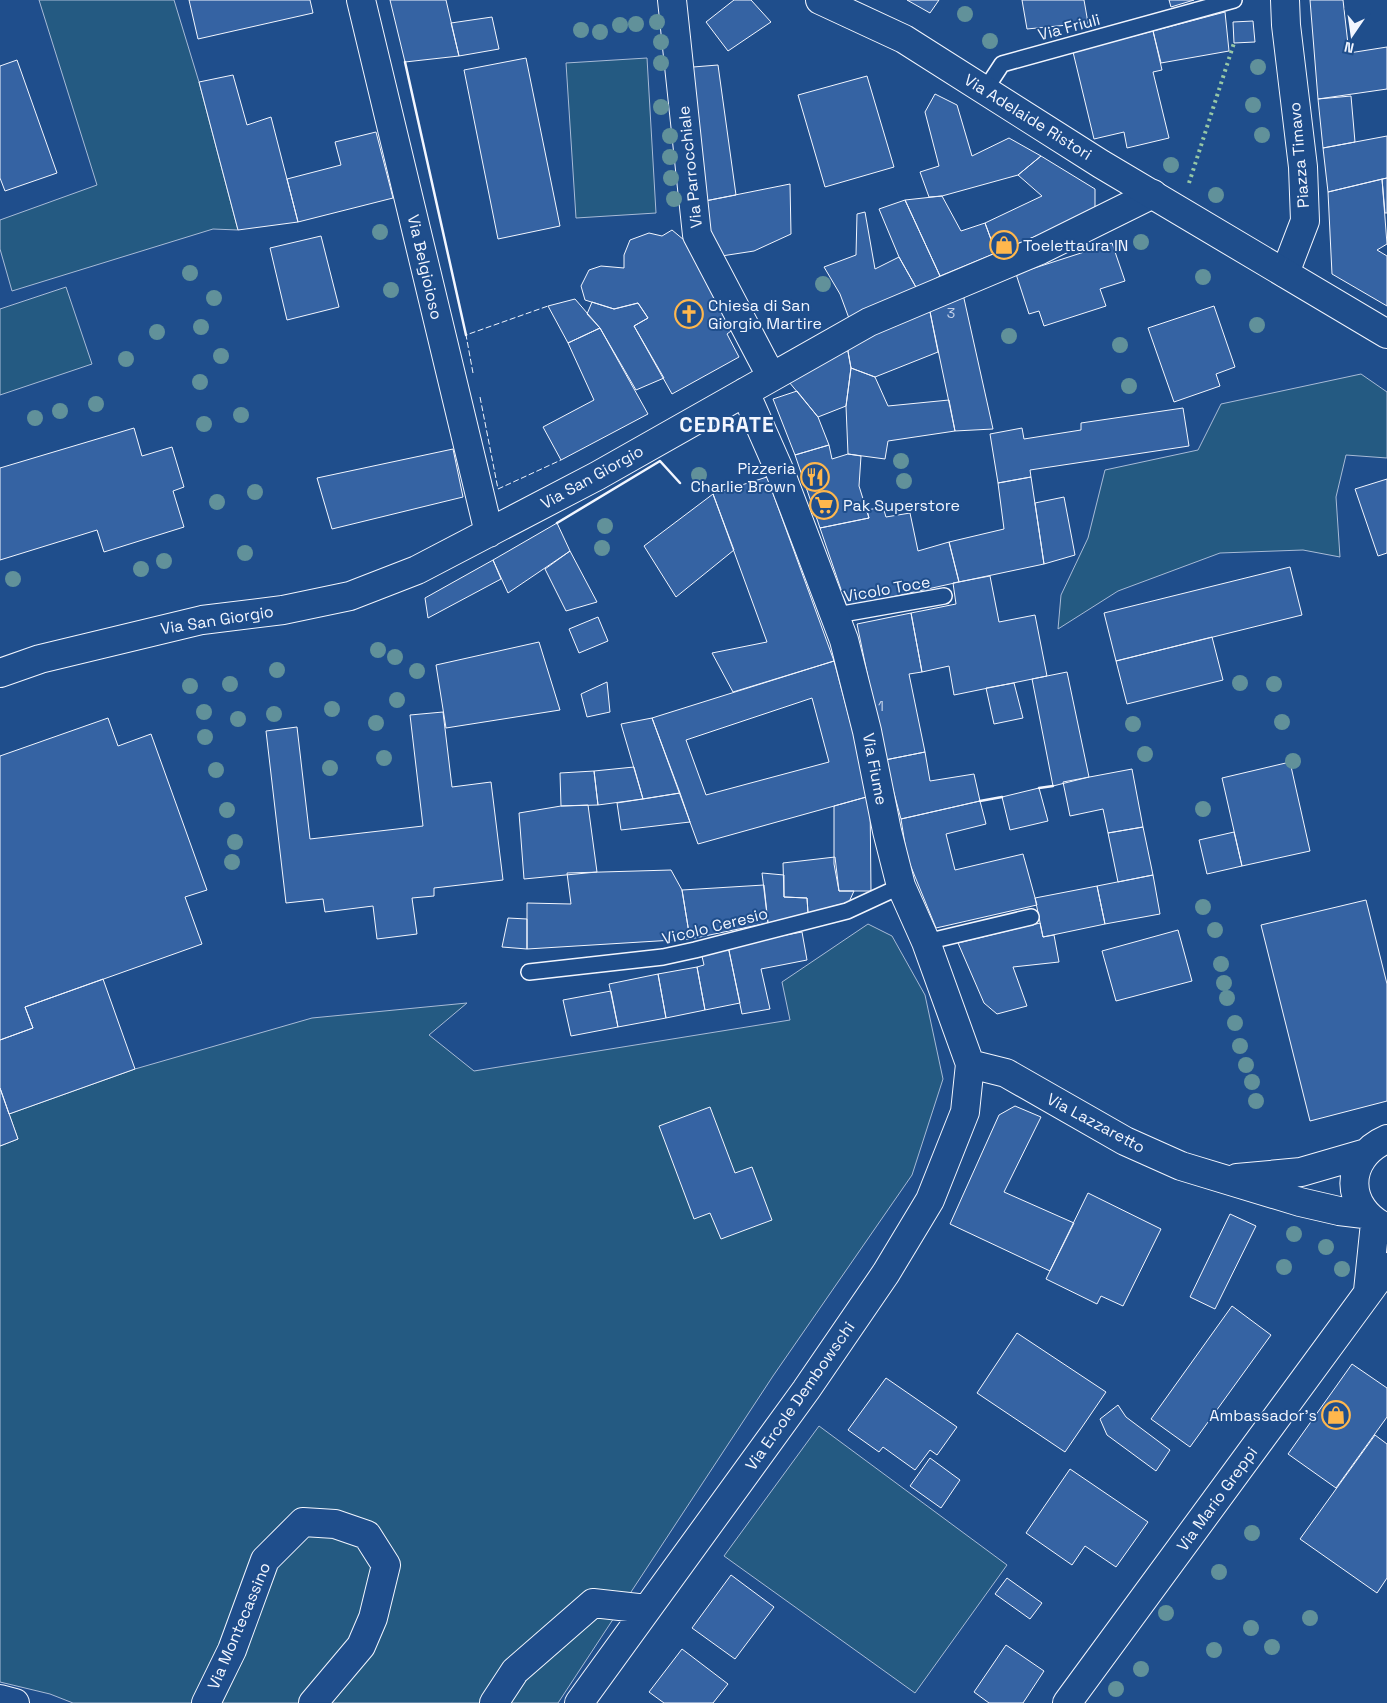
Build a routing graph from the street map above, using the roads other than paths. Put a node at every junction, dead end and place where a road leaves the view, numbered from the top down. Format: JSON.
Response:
{"nodes":[{"id":1,"x":361,"y":0,"type":"edge"},
{"id":2,"x":672,"y":0,"type":"edge"},
{"id":3,"x":820,"y":0,"type":"edge"},
{"id":4,"x":862,"y":0,"type":"edge"},
{"id":5,"x":1234,"y":0,"type":"edge"},
{"id":6,"x":1285,"y":0,"type":"edge"},
{"id":7,"x":904,"y":39,"type":"junction"},
{"id":8,"x":985,"y":90,"type":"junction"},
{"id":9,"x":1153,"y":194,"type":"junction"},
{"id":10,"x":1285,"y":273,"type":"junction"},
{"id":11,"x":1387,"y":334,"type":"edge"},
{"id":12,"x":771,"y":376,"type":"junction"},
{"id":13,"x":745,"y":392,"type":"junction"},
{"id":14,"x":489,"y":533,"type":"junction"},
{"id":15,"x":944,"y":596,"type":"dead end"},
{"id":16,"x":836,"y":615,"type":"junction"},
{"id":17,"x":0,"y":673,"type":"edge"},
{"id":18,"x":901,"y":886,"type":"junction"},
{"id":19,"x":1031,"y":917,"type":"dead end"},
{"id":20,"x":926,"y":942,"type":"junction"},
{"id":21,"x":529,"y":972,"type":"dead end"},
{"id":22,"x":970,"y":1064,"type":"junction"},
{"id":23,"x":1387,"y":1139,"type":"edge"},
{"id":24,"x":1364,"y":1154,"type":"junction"},
{"id":25,"x":1224,"y":1179,"type":"junction"},
{"id":26,"x":1375,"y":1222,"type":"edge"},
{"id":27,"x":1387,"y":1267,"type":"edge"},
{"id":28,"x":1368,"y":1296,"type":"junction"},
{"id":29,"x":647,"y":1610,"type":"junction"},
{"id":30,"x":0,"y":1699,"type":"edge"},
{"id":31,"x":15,"y":1703,"type":"edge"},
{"id":32,"x":206,"y":1703,"type":"edge"},
{"id":33,"x":314,"y":1703,"type":"edge"},
{"id":34,"x":494,"y":1703,"type":"edge"},
{"id":35,"x":579,"y":1703,"type":"edge"},
{"id":36,"x":1067,"y":1703,"type":"edge"}],
"edges":[{"from":1,"to":14,"type":"street","name":"Via Belgioioso"},
{"from":2,"to":12,"type":"street","name":"Via Parrocchiale"},
{"from":3,"to":7,"type":"street"},
{"from":4,"to":7,"type":"street"},
{"from":5,"to":8,"type":"lane","name":"Via Friuli"},
{"from":6,"to":10,"type":"street","name":"Piazza Timavo"},
{"from":7,"to":8,"type":"street","name":"Via Adelaide Ristori"},
{"from":8,"to":9,"type":"street","name":"Via Adelaide Ristori"},
{"from":9,"to":10,"type":"street"},
{"from":9,"to":12,"type":"street","name":"Via San Giorgio"},
{"from":10,"to":11,"type":"street"},
{"from":12,"to":13,"type":"street","name":"Via San Giorgio"},
{"from":13,"to":14,"type":"street","name":"Via San Giorgio"},
{"from":13,"to":16,"type":"street","name":"Via Fiume"},
{"from":14,"to":17,"type":"street","name":"Via San Giorgio"},
{"from":15,"to":16,"type":"lane","name":"Vicolo Toce"},
{"from":16,"to":18,"type":"street","name":"Via Fiume"},
{"from":18,"to":20,"type":"street","name":"Via Fiume"},
{"from":18,"to":21,"type":"lane","name":"Vicolo Ceresio"},
{"from":19,"to":20,"type":"lane"},
{"from":20,"to":22,"type":"street","name":"Via Fiume"},
{"from":22,"to":25,"type":"street","name":"Via Lazzaretto"},
{"from":22,"to":29,"type":"street","name":"Via Ercole Dembowschi"},
{"from":23,"to":24,"type":"street"},
{"from":24,"to":25,"type":"street","name":"Via Lazzaretto"},
{"from":24,"to":26,"type":"street"},
{"from":25,"to":26,"type":"street","name":"Via Lazzaretto"},
{"from":26,"to":28,"type":"street"},
{"from":27,"to":28,"type":"street","name":"Via Mario Greppi"},
{"from":28,"to":36,"type":"street","name":"Via Mario Greppi"},
{"from":29,"to":34,"type":"street"},
{"from":29,"to":35,"type":"street","name":"Via Ercole Dembowschi"},
{"from":30,"to":31,"type":"street"},
{"from":32,"to":33,"type":"street","name":"Via Montecassino"}]}
